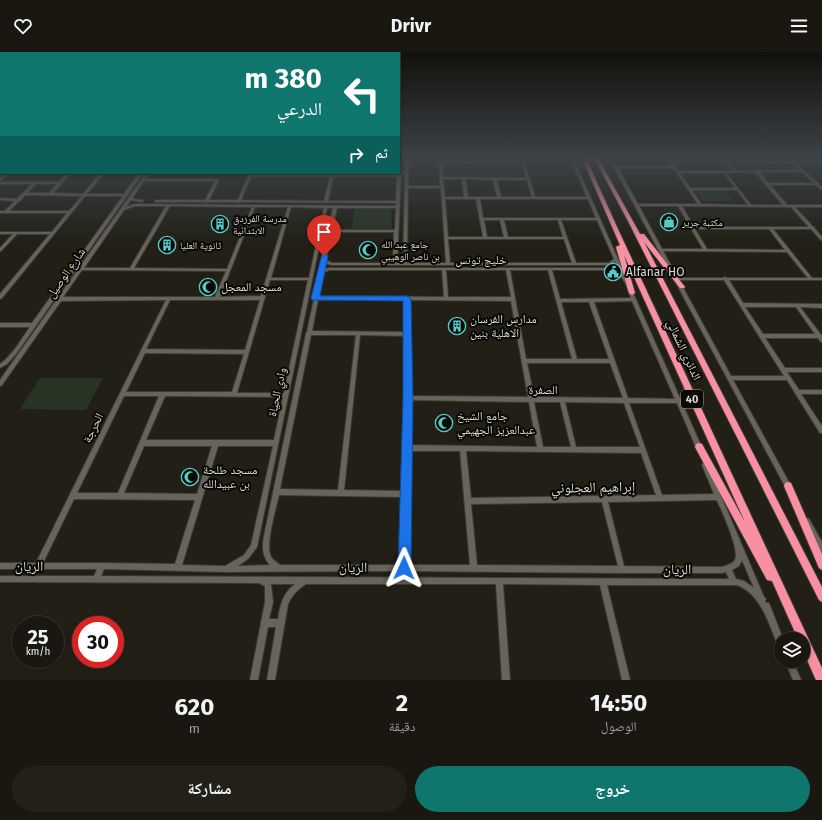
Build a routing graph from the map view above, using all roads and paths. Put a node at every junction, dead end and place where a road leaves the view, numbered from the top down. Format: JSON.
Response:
{"nodes":[{"id":1,"x":31,"y":187,"type":"edge"},
{"id":2,"x":56,"y":187,"type":"edge"},
{"id":3,"x":90,"y":187,"type":"edge"},
{"id":4,"x":131,"y":187,"type":"edge"},
{"id":5,"x":138,"y":187,"type":"edge"},
{"id":6,"x":213,"y":187,"type":"edge"},
{"id":7,"x":245,"y":187,"type":"edge"},
{"id":8,"x":329,"y":187,"type":"edge"},
{"id":9,"x":398,"y":187,"type":"edge"},
{"id":10,"x":431,"y":187,"type":"edge"},
{"id":11,"x":442,"y":187,"type":"edge"},
{"id":12,"x":465,"y":187,"type":"edge"},
{"id":13,"x":497,"y":187,"type":"edge"},
{"id":14,"x":531,"y":187,"type":"edge"},
{"id":15,"x":584,"y":187,"type":"edge"},
{"id":16,"x":597,"y":187,"type":"edge"},
{"id":17,"x":612,"y":187,"type":"edge"},
{"id":18,"x":628,"y":187,"type":"edge"},
{"id":19,"x":736,"y":187,"type":"edge"},
{"id":20,"x":771,"y":187,"type":"edge"},
{"id":21,"x":407,"y":188,"type":"joint"},
{"id":22,"x":690,"y":189,"type":"joint"},
{"id":23,"x":821,"y":189,"type":"edge"},
{"id":24,"x":738,"y":190,"type":"junction"},
{"id":25,"x":822,"y":193,"type":"edge"},
{"id":26,"x":24,"y":194,"type":"junction"},
{"id":27,"x":50,"y":194,"type":"junction"},
{"id":28,"x":84,"y":194,"type":"junction"},
{"id":29,"x":125,"y":195,"type":"junction"},
{"id":30,"x":131,"y":197,"type":"junction"},
{"id":31,"x":443,"y":198,"type":"junction"},
{"id":32,"x":466,"y":198,"type":"junction"},
{"id":33,"x":478,"y":198,"type":"junction"},
{"id":34,"x":499,"y":198,"type":"junction"},
{"id":35,"x":534,"y":198,"type":"junction"},
{"id":36,"x":589,"y":198,"type":"junction"},
{"id":37,"x":0,"y":199,"type":"edge"},
{"id":38,"x":19,"y":200,"type":"junction"},
{"id":39,"x":206,"y":202,"type":"junction"},
{"id":40,"x":239,"y":202,"type":"junction"},
{"id":41,"x":378,"y":202,"type":"junction"},
{"id":42,"x":397,"y":202,"type":"junction"},
{"id":43,"x":151,"y":203,"type":"junction"},
{"id":44,"x":326,"y":204,"type":"junction"},
{"id":45,"x":637,"y":204,"type":"junction"},
{"id":46,"x":169,"y":205,"type":"junction"},
{"id":47,"x":678,"y":205,"type":"junction"},
{"id":48,"x":700,"y":205,"type":"junction"},
{"id":49,"x":750,"y":205,"type":"junction"},
{"id":50,"x":254,"y":206,"type":"junction"},
{"id":51,"x":290,"y":206,"type":"junction"},
{"id":52,"x":786,"y":206,"type":"junction"},
{"id":53,"x":792,"y":206,"type":"junction"},
{"id":54,"x":822,"y":206,"type":"edge"},
{"id":55,"x":335,"y":207,"type":"junction"},
{"id":56,"x":378,"y":207,"type":"junction"},
{"id":57,"x":397,"y":207,"type":"junction"},
{"id":58,"x":123,"y":209,"type":"junction"},
{"id":59,"x":0,"y":212,"type":"edge"},
{"id":60,"x":6,"y":212,"type":"junction"},
{"id":61,"x":70,"y":212,"type":"junction"},
{"id":62,"x":324,"y":216,"type":"junction"},
{"id":63,"x":333,"y":216,"type":"junction"},
{"id":64,"x":630,"y":218,"type":"junction"},
{"id":65,"x":482,"y":219,"type":"junction"},
{"id":66,"x":502,"y":219,"type":"junction"},
{"id":67,"x":560,"y":219,"type":"junction"},
{"id":68,"x":598,"y":219,"type":"junction"},
{"id":69,"x":614,"y":227,"type":"junction"},
{"id":70,"x":693,"y":228,"type":"junction"},
{"id":71,"x":770,"y":228,"type":"junction"},
{"id":72,"x":813,"y":228,"type":"junction"},
{"id":73,"x":329,"y":231,"type":"junction"},
{"id":74,"x":396,"y":231,"type":"junction"},
{"id":75,"x":0,"y":233,"type":"edge"},
{"id":76,"x":16,"y":233,"type":"junction"},
{"id":77,"x":53,"y":233,"type":"junction"},
{"id":78,"x":446,"y":238,"type":"junction"},
{"id":79,"x":485,"y":238,"type":"junction"},
{"id":80,"x":506,"y":238,"type":"junction"},
{"id":81,"x":565,"y":238,"type":"junction"},
{"id":82,"x":822,"y":239,"type":"edge"},
{"id":83,"x":91,"y":243,"type":"junction"},
{"id":84,"x":99,"y":243,"type":"junction"},
{"id":85,"x":396,"y":249,"type":"junction"},
{"id":86,"x":405,"y":249,"type":"junction"},
{"id":87,"x":0,"y":250,"type":"edge"},
{"id":88,"x":661,"y":250,"type":"junction"},
{"id":89,"x":706,"y":250,"type":"junction"},
{"id":90,"x":788,"y":251,"type":"junction"},
{"id":91,"x":324,"y":256,"type":"junction"},
{"id":92,"x":616,"y":259,"type":"junction"},
{"id":93,"x":448,"y":263,"type":"junction"},
{"id":94,"x":395,"y":264,"type":"junction"},
{"id":95,"x":405,"y":264,"type":"junction"},
{"id":96,"x":574,"y":264,"type":"junction"},
{"id":97,"x":590,"y":264,"type":"junction"},
{"id":98,"x":82,"y":269,"type":"junction"},
{"id":99,"x":131,"y":269,"type":"junction"},
{"id":100,"x":444,"y":269,"type":"junction"},
{"id":101,"x":550,"y":269,"type":"junction"},
{"id":102,"x":592,"y":269,"type":"junction"},
{"id":103,"x":228,"y":270,"type":"junction"},
{"id":104,"x":508,"y":270,"type":"junction"},
{"id":105,"x":622,"y":274,"type":"junction"},
{"id":106,"x":319,"y":278,"type":"junction"},
{"id":107,"x":725,"y":278,"type":"junction"},
{"id":108,"x":268,"y":279,"type":"junction"},
{"id":109,"x":311,"y":279,"type":"junction"},
{"id":110,"x":677,"y":279,"type":"junction"},
{"id":111,"x":811,"y":279,"type":"junction"},
{"id":112,"x":822,"y":279,"type":"edge"},
{"id":113,"x":682,"y":287,"type":"junction"},
{"id":114,"x":633,"y":296,"type":"junction"},
{"id":115,"x":0,"y":297,"type":"edge"},
{"id":116,"x":169,"y":298,"type":"junction"},
{"id":117,"x":217,"y":298,"type":"junction"},
{"id":118,"x":262,"y":298,"type":"junction"},
{"id":119,"x":315,"y":298,"type":"junction"},
{"id":120,"x":446,"y":298,"type":"junction"},
{"id":121,"x":60,"y":299,"type":"junction"},
{"id":122,"x":407,"y":299,"type":"junction"},
{"id":123,"x":513,"y":299,"type":"junction"},
{"id":124,"x":591,"y":300,"type":"junction"},
{"id":125,"x":559,"y":301,"type":"junction"},
{"id":126,"x":743,"y":305,"type":"junction"},
{"id":127,"x":797,"y":306,"type":"junction"},
{"id":128,"x":822,"y":306,"type":"edge"},
{"id":129,"x":0,"y":325,"type":"edge"},
{"id":130,"x":33,"y":325,"type":"junction"},
{"id":131,"x":308,"y":333,"type":"junction"},
{"id":132,"x":358,"y":334,"type":"junction"},
{"id":133,"x":408,"y":334,"type":"junction"},
{"id":134,"x":762,"y":336,"type":"junction"},
{"id":135,"x":820,"y":338,"type":"edge"},
{"id":136,"x":143,"y":351,"type":"junction"},
{"id":137,"x":245,"y":352,"type":"junction"},
{"id":138,"x":524,"y":361,"type":"junction"},
{"id":139,"x":575,"y":361,"type":"junction"},
{"id":140,"x":612,"y":361,"type":"junction"},
{"id":141,"x":0,"y":366,"type":"edge"},
{"id":142,"x":784,"y":370,"type":"junction"},
{"id":143,"x":822,"y":370,"type":"edge"},
{"id":144,"x":730,"y":378,"type":"junction"},
{"id":145,"x":789,"y":378,"type":"junction"},
{"id":146,"x":0,"y":384,"type":"edge"},
{"id":147,"x":798,"y":392,"type":"junction"},
{"id":148,"x":822,"y":392,"type":"edge"},
{"id":149,"x":122,"y":394,"type":"junction"},
{"id":150,"x":163,"y":394,"type":"junction"},
{"id":151,"x":234,"y":394,"type":"junction"},
{"id":152,"x":286,"y":395,"type":"junction"},
{"id":153,"x":408,"y":398,"type":"junction"},
{"id":154,"x":531,"y":400,"type":"junction"},
{"id":155,"x":562,"y":400,"type":"junction"},
{"id":156,"x":626,"y":400,"type":"junction"},
{"id":157,"x":678,"y":400,"type":"junction"},
{"id":158,"x":822,"y":431,"type":"edge"},
{"id":159,"x":143,"y":442,"type":"junction"},
{"id":160,"x":216,"y":443,"type":"junction"},
{"id":161,"x":276,"y":443,"type":"junction"},
{"id":162,"x":699,"y":447,"type":"junction"},
{"id":163,"x":407,"y":448,"type":"junction"},
{"id":164,"x":464,"y":448,"type":"junction"},
{"id":165,"x":540,"y":448,"type":"junction"},
{"id":166,"x":574,"y":449,"type":"junction"},
{"id":167,"x":643,"y":450,"type":"junction"},
{"id":168,"x":788,"y":486,"type":"junction"},
{"id":169,"x":277,"y":492,"type":"junction"},
{"id":170,"x":340,"y":492,"type":"junction"},
{"id":171,"x":406,"y":494,"type":"junction"},
{"id":172,"x":72,"y":496,"type":"junction"},
{"id":173,"x":120,"y":496,"type":"junction"},
{"id":174,"x":199,"y":497,"type":"junction"},
{"id":175,"x":718,"y":497,"type":"junction"},
{"id":176,"x":660,"y":498,"type":"junction"},
{"id":177,"x":604,"y":499,"type":"junction"},
{"id":178,"x":468,"y":501,"type":"junction"},
{"id":179,"x":269,"y":526,"type":"junction"},
{"id":180,"x":259,"y":527,"type":"junction"},
{"id":181,"x":737,"y":541,"type":"junction"},
{"id":182,"x":822,"y":549,"type":"edge"},
{"id":183,"x":822,"y":565,"type":"edge"},
{"id":184,"x":0,"y":566,"type":"edge"},
{"id":185,"x":38,"y":566,"type":"junction"},
{"id":186,"x":102,"y":566,"type":"junction"},
{"id":187,"x":178,"y":567,"type":"junction"},
{"id":188,"x":404,"y":568,"type":"junction"},
{"id":189,"x":728,"y":568,"type":"junction"},
{"id":190,"x":226,"y":569,"type":"junction"},
{"id":191,"x":279,"y":569,"type":"junction"},
{"id":192,"x":474,"y":569,"type":"junction"},
{"id":193,"x":622,"y":570,"type":"junction"},
{"id":194,"x":0,"y":579,"type":"edge"},
{"id":195,"x":96,"y":580,"type":"junction"},
{"id":196,"x":258,"y":580,"type":"junction"},
{"id":197,"x":307,"y":580,"type":"junction"},
{"id":198,"x":499,"y":581,"type":"junction"},
{"id":199,"x":603,"y":582,"type":"junction"},
{"id":200,"x":734,"y":582,"type":"junction"},
{"id":201,"x":822,"y":597,"type":"edge"},
{"id":202,"x":766,"y":608,"type":"junction"},
{"id":203,"x":280,"y":622,"type":"junction"},
{"id":204,"x":265,"y":623,"type":"junction"},
{"id":205,"x":776,"y":632,"type":"edge"},
{"id":206,"x":799,"y":632,"type":"edge"},
{"id":207,"x":800,"y":632,"type":"edge"},
{"id":208,"x":810,"y":654,"type":"edge"},
{"id":209,"x":792,"y":668,"type":"edge"},
{"id":210,"x":254,"y":680,"type":"edge"},
{"id":211,"x":271,"y":680,"type":"edge"},
{"id":212,"x":506,"y":680,"type":"edge"},
{"id":213,"x":626,"y":680,"type":"edge"},
{"id":214,"x":797,"y":680,"type":"edge"},
{"id":215,"x":822,"y":680,"type":"edge"}],
"edges":[{"from":1,"to":26,"type":"street"},
{"from":2,"to":27,"type":"street"},
{"from":3,"to":28,"type":"street"},
{"from":4,"to":29,"type":"street","name":"شارع الوصيل"},
{"from":5,"to":30,"type":"street","name":"شارع الوصيل"},
{"from":6,"to":39,"type":"street"},
{"from":7,"to":40,"type":"street"},
{"from":8,"to":44,"type":"street","name":"وادي الحياة"},
{"from":9,"to":42,"type":"street"},
{"from":10,"to":21,"type":"street"},
{"from":11,"to":31,"type":"street"},
{"from":12,"to":32,"type":"street"},
{"from":13,"to":34,"type":"street"},
{"from":14,"to":35,"type":"street"},
{"from":15,"to":36,"type":"street","name":"الدائري الشمالي"},
{"from":16,"to":69,"type":"highway","name":"الدائري الشمالي","number":"40"},
{"from":17,"to":64,"type":"highway","name":"الدائري الشمالي","number":"40"},
{"from":18,"to":45,"type":"street"},
{"from":19,"to":24,"type":"street"},
{"from":20,"to":52,"type":"street"},
{"from":21,"to":86,"type":"street"},
{"from":22,"to":24,"type":"street"},
{"from":22,"to":48,"type":"street"},
{"from":23,"to":25,"type":"street"},
{"from":24,"to":49,"type":"street"},
{"from":26,"to":27,"type":"street"},
{"from":26,"to":38,"type":"street"},
{"from":27,"to":28,"type":"street"},
{"from":28,"to":29,"type":"street"},
{"from":28,"to":61,"type":"street"},
{"from":29,"to":83,"type":"street","name":"شارع الوصيل"},
{"from":30,"to":43,"type":"street"},
{"from":30,"to":58,"type":"street","name":"شارع الوصيل"},
{"from":31,"to":32,"type":"street"},
{"from":31,"to":78,"type":"street"},
{"from":32,"to":33,"type":"street"},
{"from":33,"to":34,"type":"street"},
{"from":33,"to":65,"type":"street"},
{"from":34,"to":35,"type":"street"},
{"from":35,"to":36,"type":"street"},
{"from":36,"to":68,"type":"street","name":"الدائري الشمالي"},
{"from":37,"to":38,"type":"street"},
{"from":38,"to":60,"type":"street"},
{"from":39,"to":40,"type":"street"},
{"from":39,"to":43,"type":"street"},
{"from":40,"to":44,"type":"street"},
{"from":41,"to":42,"type":"street"},
{"from":41,"to":44,"type":"street"},
{"from":41,"to":56,"type":"street"},
{"from":42,"to":57,"type":"street"},
{"from":43,"to":46,"type":"street"},
{"from":43,"to":58,"type":"street"},
{"from":44,"to":51,"type":"street"},
{"from":44,"to":55,"type":"street"},
{"from":44,"to":62,"type":"street","name":"وادي الحياة"},
{"from":45,"to":47,"type":"street"},
{"from":45,"to":88,"type":"street"},
{"from":46,"to":50,"type":"street"},
{"from":46,"to":99,"type":"street"},
{"from":47,"to":48,"type":"street"},
{"from":47,"to":70,"type":"street"},
{"from":48,"to":49,"type":"street"},
{"from":49,"to":52,"type":"street"},
{"from":50,"to":51,"type":"street"},
{"from":50,"to":103,"type":"street"},
{"from":51,"to":108,"type":"street"},
{"from":52,"to":53,"type":"street"},
{"from":53,"to":54,"type":"street"},
{"from":53,"to":72,"type":"street"},
{"from":55,"to":56,"type":"street"},
{"from":55,"to":63,"type":"street","name":"وادي الحياة"},
{"from":56,"to":57,"type":"street"},
{"from":57,"to":74,"type":"street"},
{"from":58,"to":84,"type":"street","name":"شارع الوصيل"},
{"from":59,"to":60,"type":"street"},
{"from":60,"to":61,"type":"street"},
{"from":61,"to":77,"type":"street"},
{"from":62,"to":63,"type":"street"},
{"from":62,"to":109,"type":"street","name":"وادي الحياة"},
{"from":63,"to":73,"type":"street","name":"وادي الحياة"},
{"from":64,"to":113,"type":"highway"},
{"from":64,"to":201,"type":"highway","name":"الدائري الشمالي","number":"40"},
{"from":65,"to":66,"type":"street"},
{"from":65,"to":79,"type":"street"},
{"from":66,"to":67,"type":"street"},
{"from":66,"to":80,"type":"street"},
{"from":67,"to":68,"type":"street"},
{"from":67,"to":81,"type":"street"},
{"from":68,"to":92,"type":"street","name":"الدائري الشمالي"},
{"from":69,"to":114,"type":"highway"},
{"from":69,"to":207,"type":"highway","name":"الدائري الشمالي","number":"40"},
{"from":70,"to":71,"type":"street"},
{"from":70,"to":89,"type":"street"},
{"from":71,"to":72,"type":"street"},
{"from":71,"to":90,"type":"street"},
{"from":72,"to":82,"type":"street"},
{"from":73,"to":74,"type":"street"},
{"from":73,"to":91,"type":"street","name":"وادي الحياة"},
{"from":74,"to":85,"type":"street"},
{"from":75,"to":76,"type":"street"},
{"from":76,"to":77,"type":"street"},
{"from":76,"to":87,"type":"street"},
{"from":77,"to":115,"type":"street"},
{"from":78,"to":79,"type":"street"},
{"from":78,"to":93,"type":"street"},
{"from":79,"to":80,"type":"street"},
{"from":80,"to":81,"type":"street"},
{"from":81,"to":96,"type":"street"},
{"from":83,"to":84,"type":"street"},
{"from":83,"to":130,"type":"street","name":"شارع الوصيل"},
{"from":84,"to":98,"type":"street","name":"شارع الوصيل"},
{"from":85,"to":86,"type":"street"},
{"from":85,"to":94,"type":"street"},
{"from":86,"to":95,"type":"street"},
{"from":88,"to":89,"type":"street"},
{"from":88,"to":110,"type":"street"},
{"from":89,"to":90,"type":"street"},
{"from":90,"to":111,"type":"street"},
{"from":91,"to":94,"type":"street","name":"خليج تونس"},
{"from":91,"to":106,"type":"street","name":"وادي الحياة"},
{"from":92,"to":97,"type":"street","name":"خليج تونس"},
{"from":92,"to":105,"type":"street","name":"الدائري الشمالي"},
{"from":93,"to":95,"type":"street","name":"خليج تونس"},
{"from":93,"to":96,"type":"street","name":"خليج تونس"},
{"from":94,"to":95,"type":"street","name":"خليج تونس"},
{"from":96,"to":97,"type":"street","name":"خليج تونس"},
{"from":97,"to":102,"type":"street"},
{"from":98,"to":99,"type":"street"},
{"from":98,"to":121,"type":"street","name":"شارع الوصيل"},
{"from":99,"to":103,"type":"street"},
{"from":100,"to":104,"type":"street","name":"خليج تونس"},
{"from":100,"to":106,"type":"street","name":"خليج تونس"},
{"from":100,"to":120,"type":"street"},
{"from":101,"to":102,"type":"street","name":"خليج تونس"},
{"from":101,"to":104,"type":"street","name":"خليج تونس"},
{"from":101,"to":125,"type":"street"},
{"from":102,"to":105,"type":"street","name":"خليج تونس"},
{"from":103,"to":117,"type":"street"},
{"from":104,"to":123,"type":"street"},
{"from":105,"to":114,"type":"street","name":"الدائري الشمالي"},
{"from":106,"to":119,"type":"street","name":"وادي الحياة"},
{"from":107,"to":110,"type":"street"},
{"from":107,"to":111,"type":"street"},
{"from":107,"to":126,"type":"street"},
{"from":108,"to":109,"type":"street"},
{"from":108,"to":118,"type":"street"},
{"from":109,"to":152,"type":"street","name":"وادي الحياة"},
{"from":110,"to":113,"type":"street"},
{"from":111,"to":112,"type":"street"},
{"from":113,"to":144,"type":"street"},
{"from":114,"to":124,"type":"street"},
{"from":114,"to":157,"type":"street","name":"الدائري الشمالي"},
{"from":116,"to":117,"type":"street"},
{"from":116,"to":121,"type":"street"},
{"from":116,"to":136,"type":"street","name":"الحرجة"},
{"from":117,"to":118,"type":"street"},
{"from":118,"to":137,"type":"street"},
{"from":119,"to":122,"type":"street"},
{"from":119,"to":131,"type":"street","name":"وادي الحياة"},
{"from":120,"to":122,"type":"street"},
{"from":120,"to":123,"type":"street"},
{"from":121,"to":146,"type":"street","name":"شارع الوصيل"},
{"from":122,"to":133,"type":"street"},
{"from":123,"to":138,"type":"street"},
{"from":124,"to":125,"type":"street"},
{"from":124,"to":140,"type":"street"},
{"from":125,"to":139,"type":"street"},
{"from":126,"to":127,"type":"street"},
{"from":126,"to":134,"type":"street"},
{"from":127,"to":128,"type":"street"},
{"from":127,"to":135,"type":"street"},
{"from":129,"to":130,"type":"street"},
{"from":130,"to":141,"type":"street","name":"شارع الوصيل"},
{"from":131,"to":132,"type":"street"},
{"from":131,"to":169,"type":"street","name":"وادي الحياة"},
{"from":132,"to":133,"type":"street"},
{"from":132,"to":170,"type":"street"},
{"from":133,"to":153,"type":"street"},
{"from":134,"to":135,"type":"street"},
{"from":134,"to":142,"type":"street"},
{"from":136,"to":137,"type":"street"},
{"from":136,"to":149,"type":"street","name":"الحرجة"},
{"from":137,"to":151,"type":"street"},
{"from":138,"to":139,"type":"street"},
{"from":138,"to":154,"type":"street"},
{"from":139,"to":140,"type":"street"},
{"from":140,"to":156,"type":"street"},
{"from":142,"to":143,"type":"street"},
{"from":142,"to":145,"type":"street"},
{"from":144,"to":145,"type":"street"},
{"from":144,"to":168,"type":"street"},
{"from":145,"to":147,"type":"street"},
{"from":147,"to":148,"type":"street"},
{"from":147,"to":158,"type":"street"},
{"from":149,"to":150,"type":"street"},
{"from":149,"to":172,"type":"street","name":"الحرجة"},
{"from":150,"to":151,"type":"street"},
{"from":150,"to":159,"type":"street"},
{"from":151,"to":152,"type":"street"},
{"from":152,"to":161,"type":"street","name":"وادي الحياة"},
{"from":153,"to":154,"type":"street","name":"الصفرة"},
{"from":153,"to":163,"type":"street"},
{"from":154,"to":155,"type":"street","name":"الصفرة"},
{"from":154,"to":165,"type":"street"},
{"from":155,"to":156,"type":"street","name":"الصفرة"},
{"from":155,"to":166,"type":"street"},
{"from":156,"to":157,"type":"street","name":"الصفرة"},
{"from":156,"to":167,"type":"street"},
{"from":157,"to":162,"type":"street","name":"الدائري الشمالي"},
{"from":159,"to":160,"type":"street"},
{"from":159,"to":173,"type":"street"},
{"from":160,"to":161,"type":"street"},
{"from":160,"to":174,"type":"street"},
{"from":161,"to":180,"type":"street","name":"وادي الحياة"},
{"from":162,"to":175,"type":"street","name":"الدائري الشمالي"},
{"from":162,"to":206,"type":"highway"},
{"from":163,"to":164,"type":"street"},
{"from":163,"to":171,"type":"street"},
{"from":164,"to":165,"type":"street"},
{"from":164,"to":178,"type":"street"},
{"from":165,"to":166,"type":"street"},
{"from":166,"to":167,"type":"street"},
{"from":167,"to":176,"type":"street"},
{"from":168,"to":182,"type":"street"},
{"from":168,"to":183,"type":"highway"},
{"from":169,"to":170,"type":"street"},
{"from":169,"to":179,"type":"street","name":"وادي الحياة"},
{"from":170,"to":171,"type":"street"},
{"from":171,"to":188,"type":"street"},
{"from":172,"to":173,"type":"street"},
{"from":172,"to":185,"type":"street","name":"الحرجة"},
{"from":173,"to":174,"type":"street"},
{"from":174,"to":187,"type":"street"},
{"from":175,"to":176,"type":"street","name":"إبراهيم العجلوني"},
{"from":175,"to":181,"type":"street","name":"الدائري الشمالي"},
{"from":176,"to":177,"type":"street","name":"إبراهيم العجلوني"},
{"from":177,"to":178,"type":"street","name":"إبراهيم العجلوني"},
{"from":177,"to":193,"type":"street"},
{"from":178,"to":192,"type":"street"},
{"from":179,"to":180,"type":"street"},
{"from":179,"to":191,"type":"street","name":"وادي الحياة"},
{"from":180,"to":190,"type":"street","name":"وادي الحياة"},
{"from":181,"to":189,"type":"street"},
{"from":181,"to":202,"type":"street","name":"الدائري الشمالي"},
{"from":184,"to":185,"type":"street","name":"الريان"},
{"from":185,"to":186,"type":"street","name":"الريان"},
{"from":186,"to":187,"type":"street","name":"الريان"},
{"from":186,"to":195,"type":"street"},
{"from":187,"to":190,"type":"street","name":"الريان"},
{"from":188,"to":191,"type":"street","name":"الريان"},
{"from":188,"to":192,"type":"street","name":"الريان"},
{"from":189,"to":193,"type":"street","name":"الريان"},
{"from":189,"to":200,"type":"street"},
{"from":190,"to":191,"type":"street","name":"الريان"},
{"from":192,"to":193,"type":"street","name":"الريان"},
{"from":194,"to":195,"type":"street","name":"الريان"},
{"from":195,"to":196,"type":"street","name":"الريان"},
{"from":196,"to":197,"type":"street","name":"الريان"},
{"from":196,"to":204,"type":"street"},
{"from":197,"to":198,"type":"street","name":"الريان"},
{"from":197,"to":203,"type":"street"},
{"from":198,"to":199,"type":"street","name":"الريان"},
{"from":198,"to":212,"type":"street"},
{"from":199,"to":200,"type":"street","name":"الريان"},
{"from":199,"to":213,"type":"street"},
{"from":200,"to":202,"type":"street","name":"الريان"},
{"from":202,"to":205,"type":"street","name":"الدائري الشمالي"},
{"from":203,"to":204,"type":"street"},
{"from":203,"to":211,"type":"street"},
{"from":204,"to":210,"type":"street"},
{"from":208,"to":215,"type":"highway","name":"الدائري الشمالي","number":"40"},
{"from":209,"to":214,"type":"street"}]}
